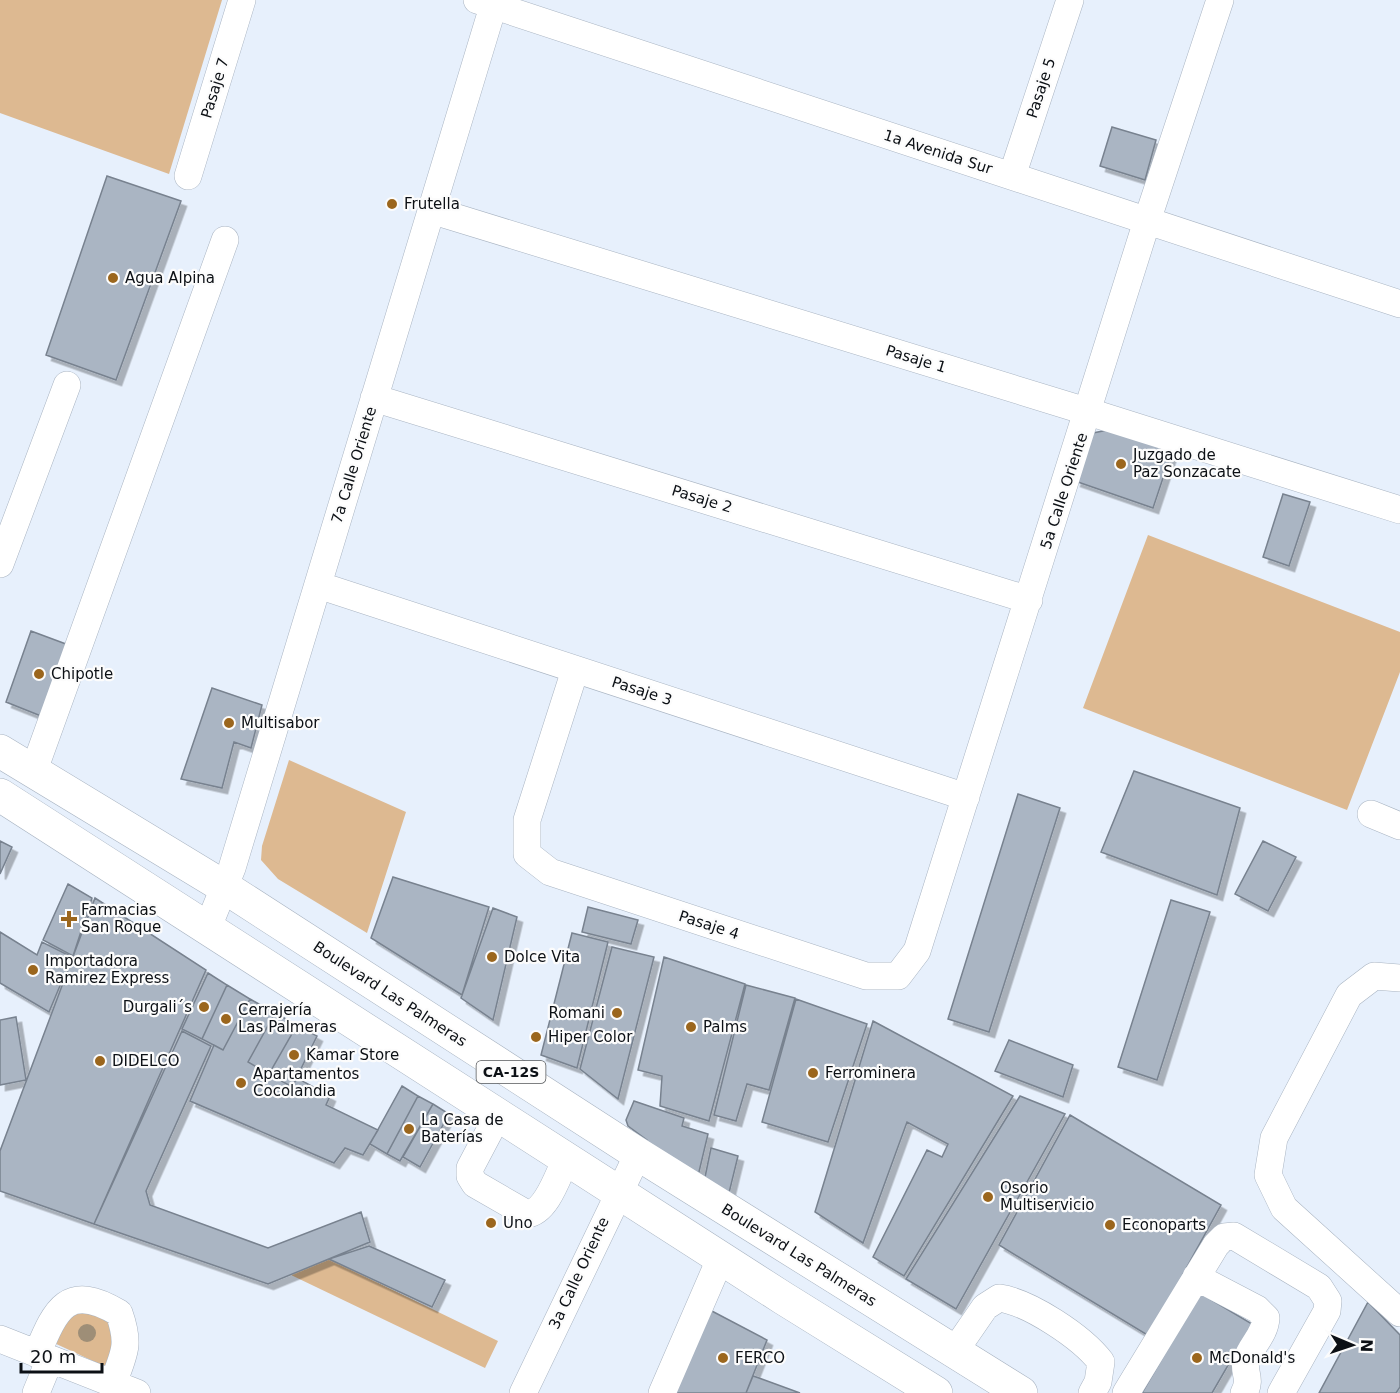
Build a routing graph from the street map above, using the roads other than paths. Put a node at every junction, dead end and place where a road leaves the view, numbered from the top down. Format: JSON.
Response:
{"nodes":[{"id":1,"x":242,"y":0,"type":"edge"},
{"id":2,"x":1070,"y":0,"type":"edge"},
{"id":3,"x":1220,"y":0,"type":"edge"},
{"id":4,"x":488,"y":2,"type":"edge"},
{"id":5,"x":188,"y":176,"type":"dead end"},
{"id":6,"x":1012,"y":176,"type":"junction"},
{"id":7,"x":431,"y":210,"type":"junction"},
{"id":8,"x":1147,"y":221,"type":"junction"},
{"id":9,"x":225,"y":240,"type":"dead end"},
{"id":10,"x":1400,"y":304,"type":"edge"},
{"id":11,"x":67,"y":385,"type":"dead end"},
{"id":12,"x":374,"y":398,"type":"junction"},
{"id":13,"x":1089,"y":412,"type":"junction"},
{"id":14,"x":1400,"y":510,"type":"edge"},
{"id":15,"x":0,"y":564,"type":"edge"},
{"id":16,"x":318,"y":585,"type":"junction"},
{"id":17,"x":1029,"y":600,"type":"junction"},
{"id":18,"x":575,"y":670,"type":"junction"},
{"id":19,"x":0,"y":751,"type":"edge"},
{"id":20,"x":34,"y":770,"type":"junction"},
{"id":21,"x":0,"y":795,"type":"edge"},
{"id":22,"x":966,"y":797,"type":"junction"},
{"id":23,"x":1371,"y":814,"type":"dead end"},
{"id":24,"x":1400,"y":826,"type":"edge"},
{"id":25,"x":226,"y":888,"type":"junction"},
{"id":26,"x":208,"y":927,"type":"junction"},
{"id":27,"x":898,"y":976,"type":"joint"},
{"id":28,"x":1400,"y":978,"type":"edge"},
{"id":29,"x":498,"y":1115,"type":"junction"},
{"id":30,"x":638,"y":1154,"type":"junction"},
{"id":31,"x":566,"y":1159,"type":"junction"},
{"id":32,"x":619,"y":1193,"type":"junction"},
{"id":33,"x":721,"y":1257,"type":"junction"},
{"id":34,"x":1196,"y":1277,"type":"junction"},
{"id":35,"x":1399,"y":1308,"type":"edge"},
{"id":36,"x":0,"y":1339,"type":"edge"},
{"id":37,"x":954,"y":1352,"type":"junction"},
{"id":38,"x":43,"y":1357,"type":"junction"},
{"id":39,"x":125,"y":1388,"type":"edge"},
{"id":40,"x":36,"y":1393,"type":"edge"},
{"id":41,"x":523,"y":1393,"type":"edge"},
{"id":42,"x":662,"y":1393,"type":"edge"},
{"id":43,"x":936,"y":1393,"type":"edge"},
{"id":44,"x":1021,"y":1393,"type":"edge"},
{"id":45,"x":1092,"y":1393,"type":"edge"},
{"id":46,"x":1126,"y":1393,"type":"edge"},
{"id":47,"x":1244,"y":1393,"type":"edge"},
{"id":48,"x":1281,"y":1393,"type":"edge"}],
"edges":[{"from":1,"to":5,"type":"street","name":"Pasaje 7"},
{"from":2,"to":6,"type":"street","name":"Pasaje 5"},
{"from":3,"to":8,"type":"street","name":"5a Calle Oriente"},
{"from":4,"to":6,"type":"street","name":"1a Avenida Sur"},
{"from":4,"to":7,"type":"street","name":"7a Calle Oriente"},
{"from":6,"to":8,"type":"street","name":"1a Avenida Sur"},
{"from":7,"to":12,"type":"street","name":"7a Calle Oriente"},
{"from":7,"to":13,"type":"street","name":"Pasaje 1"},
{"from":8,"to":10,"type":"street","name":"1a Avenida Sur"},
{"from":8,"to":13,"type":"street","name":"5a Calle Oriente"},
{"from":9,"to":20,"type":"street"},
{"from":11,"to":15,"type":"street"},
{"from":12,"to":16,"type":"street","name":"7a Calle Oriente"},
{"from":12,"to":17,"type":"street","name":"Pasaje 2"},
{"from":13,"to":14,"type":"street","name":"Pasaje 1"},
{"from":13,"to":17,"type":"street","name":"5a Calle Oriente"},
{"from":16,"to":18,"type":"street","name":"Pasaje 3"},
{"from":16,"to":25,"type":"street","name":"7a Calle Oriente"},
{"from":17,"to":22,"type":"street","name":"5a Calle Oriente"},
{"from":18,"to":22,"type":"street","name":"Pasaje 3"},
{"from":18,"to":27,"type":"street","name":"Pasaje 4"},
{"from":19,"to":20,"type":"main road","name":"Boulevard Las Palmeras","number":"CA-12S"},
{"from":20,"to":25,"type":"main road","name":"Boulevard Las Palmeras","number":"CA-12S"},
{"from":21,"to":26,"type":"main road"},
{"from":22,"to":27,"type":"street","name":"5a Calle Oriente"},
{"from":23,"to":24,"type":"street"},
{"from":25,"to":26,"type":"street","name":"7a Calle Oriente"},
{"from":25,"to":30,"type":"main road","name":"Boulevard Las Palmeras","number":"CA-12S"},
{"from":26,"to":29,"type":"main road"},
{"from":28,"to":35,"type":"street"},
{"from":29,"to":31,"type":"main road"},
{"from":29,"to":31,"type":"street"},
{"from":30,"to":32,"type":"street","name":"3a Calle Oriente"},
{"from":30,"to":37,"type":"main road","name":"Boulevard Las Palmeras","number":"CA-12S"},
{"from":31,"to":32,"type":"main road"},
{"from":32,"to":33,"type":"main road"},
{"from":32,"to":41,"type":"street","name":"3a Calle Oriente"},
{"from":33,"to":42,"type":"street"},
{"from":33,"to":43,"type":"main road"},
{"from":34,"to":46,"type":"street"},
{"from":34,"to":47,"type":"street"},
{"from":34,"to":48,"type":"street"},
{"from":36,"to":38,"type":"street"},
{"from":37,"to":44,"type":"main road","name":"Boulevard Las Palmeras","number":"CA-12S"},
{"from":37,"to":45,"type":"street"},
{"from":38,"to":39,"type":"street"},
{"from":38,"to":39,"type":"street"},
{"from":38,"to":40,"type":"street"}]}
